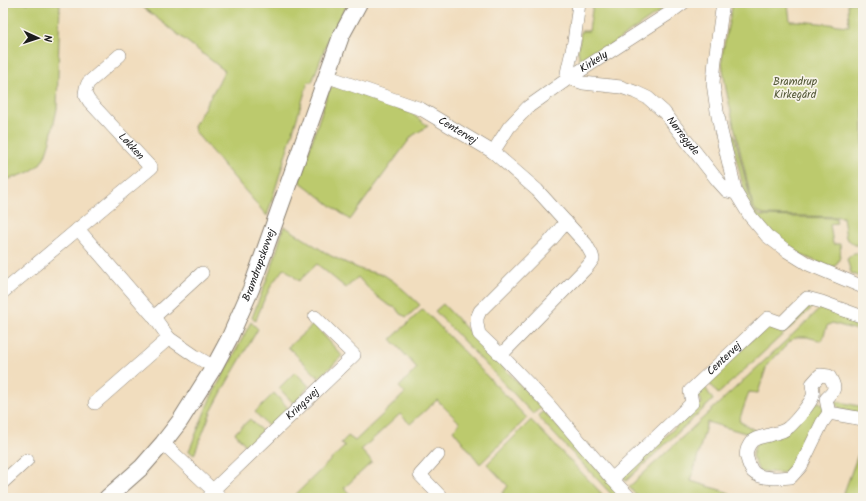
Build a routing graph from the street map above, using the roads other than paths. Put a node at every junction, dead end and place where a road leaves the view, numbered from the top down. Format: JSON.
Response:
{"nodes":[{"id":1,"x":359,"y":3,"type":"edge"},
{"id":2,"x":579,"y":3,"type":"edge"},
{"id":3,"x":683,"y":3,"type":"edge"},
{"id":4,"x":723,"y":3,"type":"edge"},
{"id":5,"x":120,"y":55,"type":"dead end"},
{"id":6,"x":326,"y":76,"type":"junction"},
{"id":7,"x":569,"y":78,"type":"junction"},
{"id":8,"x":493,"y":152,"type":"junction"},
{"id":9,"x":736,"y":193,"type":"junction"},
{"id":10,"x":566,"y":222,"type":"junction"},
{"id":11,"x":78,"y":229,"type":"junction"},
{"id":12,"x":202,"y":273,"type":"dead end"},
{"id":13,"x":863,"y":287,"type":"edge"},
{"id":14,"x":3,"y":292,"type":"edge"},
{"id":15,"x":315,"y":317,"type":"dead end"},
{"id":16,"x":863,"y":317,"type":"edge"},
{"id":17,"x":154,"y":318,"type":"junction"},
{"id":18,"x":169,"y":338,"type":"junction"},
{"id":19,"x":501,"y":355,"type":"junction"},
{"id":20,"x":214,"y":367,"type":"junction"},
{"id":21,"x":814,"y":395,"type":"junction"},
{"id":22,"x":826,"y":399,"type":"junction"},
{"id":23,"x":95,"y":402,"type":"dead end"},
{"id":24,"x":829,"y":413,"type":"junction"},
{"id":25,"x":863,"y":419,"type":"edge"},
{"id":26,"x":163,"y":442,"type":"junction"},
{"id":27,"x":438,"y":455,"type":"dead end"},
{"id":28,"x":27,"y":460,"type":"dead end"},
{"id":29,"x":612,"y":479,"type":"junction"},
{"id":30,"x":3,"y":482,"type":"edge"},
{"id":31,"x":214,"y":495,"type":"edge"},
{"id":32,"x":108,"y":498,"type":"edge"},
{"id":33,"x":442,"y":498,"type":"edge"},
{"id":34,"x":630,"y":498,"type":"edge"}],
"edges":[{"from":1,"to":6,"type":"street","name":"Bramdrupskovvej"},
{"from":2,"to":7,"type":"street","name":"Kirkely"},
{"from":3,"to":7,"type":"street","name":"Kirkely"},
{"from":4,"to":9,"type":"street"},
{"from":5,"to":11,"type":"street","name":"Løkken"},
{"from":6,"to":8,"type":"street","name":"Centervej"},
{"from":6,"to":20,"type":"street","name":"Bramdrupskovvej"},
{"from":7,"to":8,"type":"street"},
{"from":7,"to":9,"type":"street","name":"Nørregyde"},
{"from":8,"to":10,"type":"street","name":"Centervej"},
{"from":9,"to":13,"type":"street","name":"Nørregyde"},
{"from":10,"to":19,"type":"street"},
{"from":10,"to":19,"type":"street","name":"Centervej"},
{"from":11,"to":14,"type":"street","name":"Løkken"},
{"from":11,"to":17,"type":"street"},
{"from":12,"to":17,"type":"street"},
{"from":15,"to":31,"type":"street","name":"Kringsvej"},
{"from":16,"to":29,"type":"street","name":"Centervej"},
{"from":17,"to":18,"type":"street"},
{"from":18,"to":20,"type":"street"},
{"from":18,"to":23,"type":"street"},
{"from":19,"to":29,"type":"street"},
{"from":20,"to":26,"type":"street","name":"Bramdrupskovvej"},
{"from":21,"to":22,"type":"street"},
{"from":21,"to":22,"type":"street"},
{"from":21,"to":24,"type":"street"},
{"from":22,"to":24,"type":"street"},
{"from":24,"to":25,"type":"street"},
{"from":26,"to":31,"type":"street","name":"Kringsvej"},
{"from":26,"to":32,"type":"street","name":"Bramdrupskovvej"},
{"from":27,"to":33,"type":"street"},
{"from":28,"to":30,"type":"street"},
{"from":29,"to":34,"type":"street"}]}
